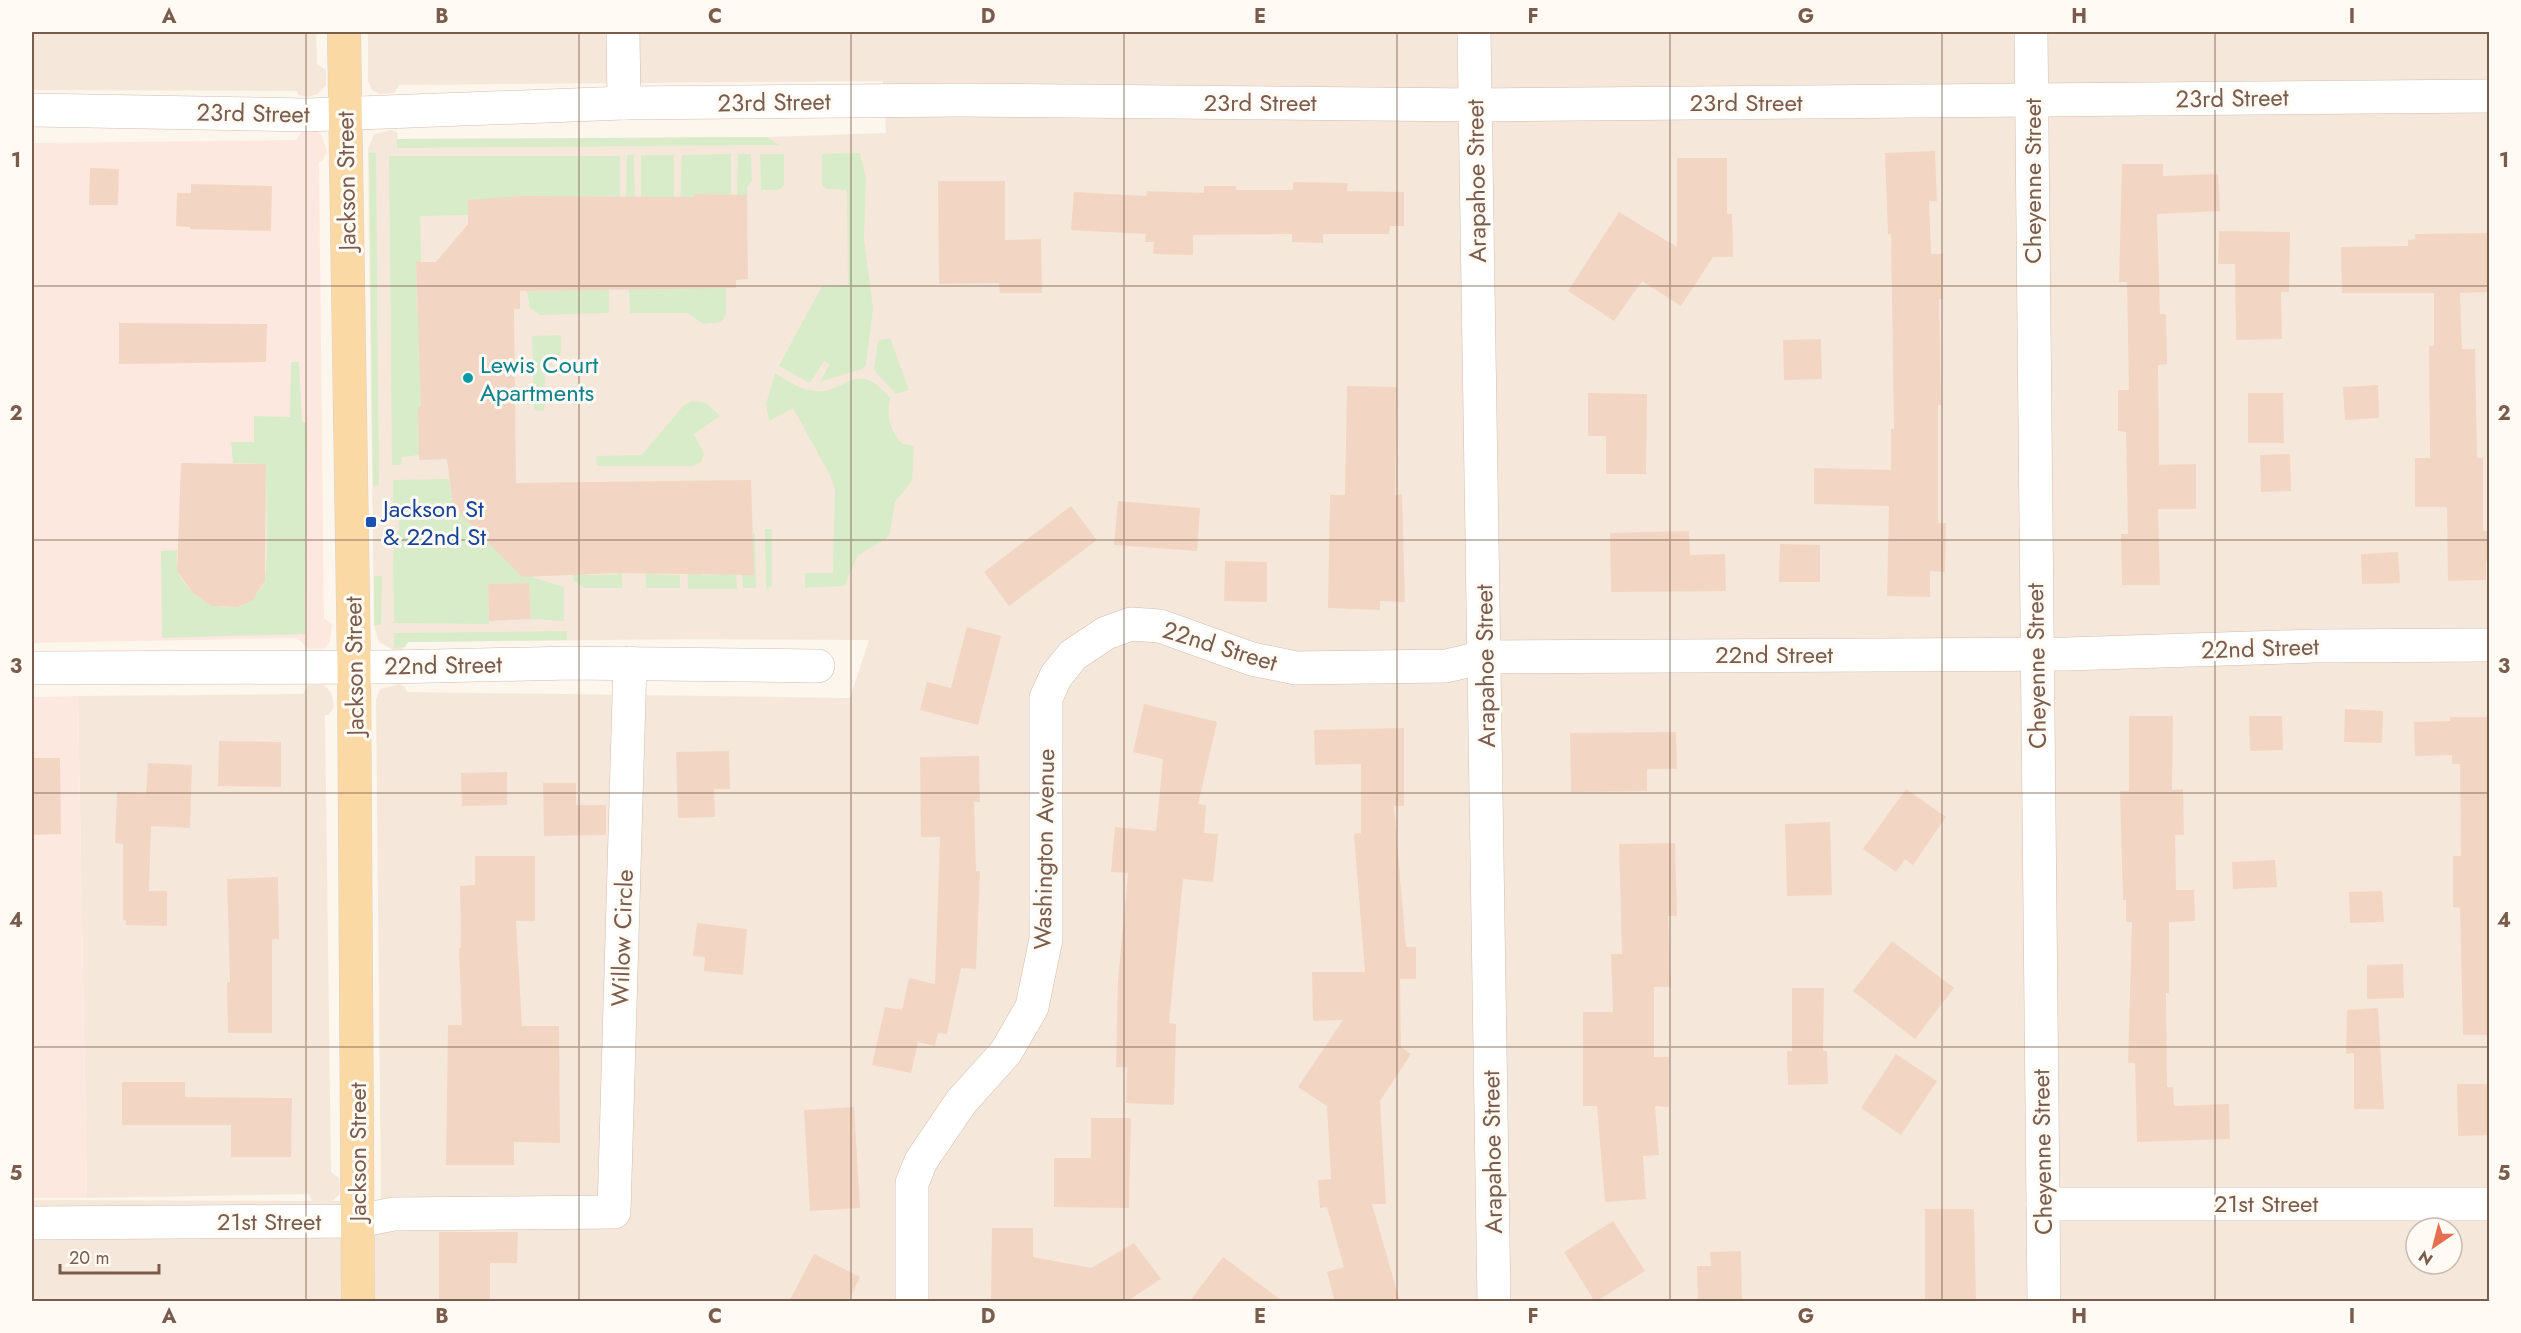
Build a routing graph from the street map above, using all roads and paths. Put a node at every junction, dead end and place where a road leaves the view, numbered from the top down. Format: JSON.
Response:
{"nodes":[{"id":1,"x":344,"y":32,"type":"edge"},
{"id":2,"x":623,"y":32,"type":"edge"},
{"id":3,"x":1474,"y":32,"type":"edge"},
{"id":4,"x":2031,"y":32,"type":"edge"},
{"id":5,"x":2490,"y":96,"type":"edge"},
{"id":6,"x":2031,"y":100,"type":"junction"},
{"id":7,"x":624,"y":103,"type":"junction"},
{"id":8,"x":1476,"y":105,"type":"junction"},
{"id":9,"x":32,"y":110,"type":"edge"},
{"id":10,"x":345,"y":113,"type":"junction"},
{"id":11,"x":2490,"y":645,"type":"edge"},
{"id":12,"x":1073,"y":654,"type":"joint"},
{"id":13,"x":2036,"y":654,"type":"junction"},
{"id":14,"x":1485,"y":657,"type":"junction"},
{"id":15,"x":630,"y":663,"type":"junction"},
{"id":16,"x":354,"y":666,"type":"junction"},
{"id":17,"x":818,"y":666,"type":"dead end"},
{"id":18,"x":32,"y":668,"type":"edge"},
{"id":19,"x":2043,"y":1204,"type":"junction"},
{"id":20,"x":2490,"y":1204,"type":"edge"},
{"id":21,"x":614,"y":1212,"type":"joint"},
{"id":22,"x":357,"y":1221,"type":"junction"},
{"id":23,"x":32,"y":1224,"type":"edge"},
{"id":24,"x":358,"y":1302,"type":"edge"},
{"id":25,"x":912,"y":1302,"type":"edge"},
{"id":26,"x":1494,"y":1302,"type":"edge"},
{"id":27,"x":2044,"y":1302,"type":"edge"}],
"edges":[{"from":1,"to":10,"type":"main road","name":"Jackson Street"},
{"from":2,"to":7,"type":"street"},
{"from":3,"to":8,"type":"street","name":"Arapahoe Street"},
{"from":4,"to":6,"type":"street","name":"Cheyenne Street"},
{"from":5,"to":6,"type":"street","name":"23rd Street"},
{"from":6,"to":8,"type":"street","name":"23rd Street"},
{"from":6,"to":13,"type":"street","name":"Cheyenne Street"},
{"from":7,"to":8,"type":"street","name":"23rd Street"},
{"from":7,"to":10,"type":"street","name":"23rd Street"},
{"from":8,"to":14,"type":"street","name":"Arapahoe Street"},
{"from":9,"to":10,"type":"street","name":"23rd Street"},
{"from":10,"to":16,"type":"main road","name":"Jackson Street"},
{"from":11,"to":13,"type":"street","name":"22nd Street"},
{"from":12,"to":14,"type":"street","name":"22nd Street"},
{"from":12,"to":25,"type":"street","name":"Washington Avenue"},
{"from":13,"to":14,"type":"street","name":"22nd Street"},
{"from":13,"to":19,"type":"street","name":"Cheyenne Street"},
{"from":14,"to":26,"type":"street","name":"Arapahoe Street"},
{"from":15,"to":16,"type":"street","name":"22nd Street"},
{"from":15,"to":17,"type":"street","name":"22nd Street"},
{"from":15,"to":21,"type":"street","name":"Willow Circle"},
{"from":16,"to":18,"type":"street","name":"22nd Street"},
{"from":16,"to":22,"type":"main road","name":"Jackson Street"},
{"from":19,"to":20,"type":"street","name":"21st Street"},
{"from":19,"to":27,"type":"street","name":"Cheyenne Street"},
{"from":21,"to":22,"type":"street","name":"21st Street"},
{"from":22,"to":23,"type":"street","name":"21st Street"},
{"from":22,"to":24,"type":"main road","name":"Jackson Street"}]}
